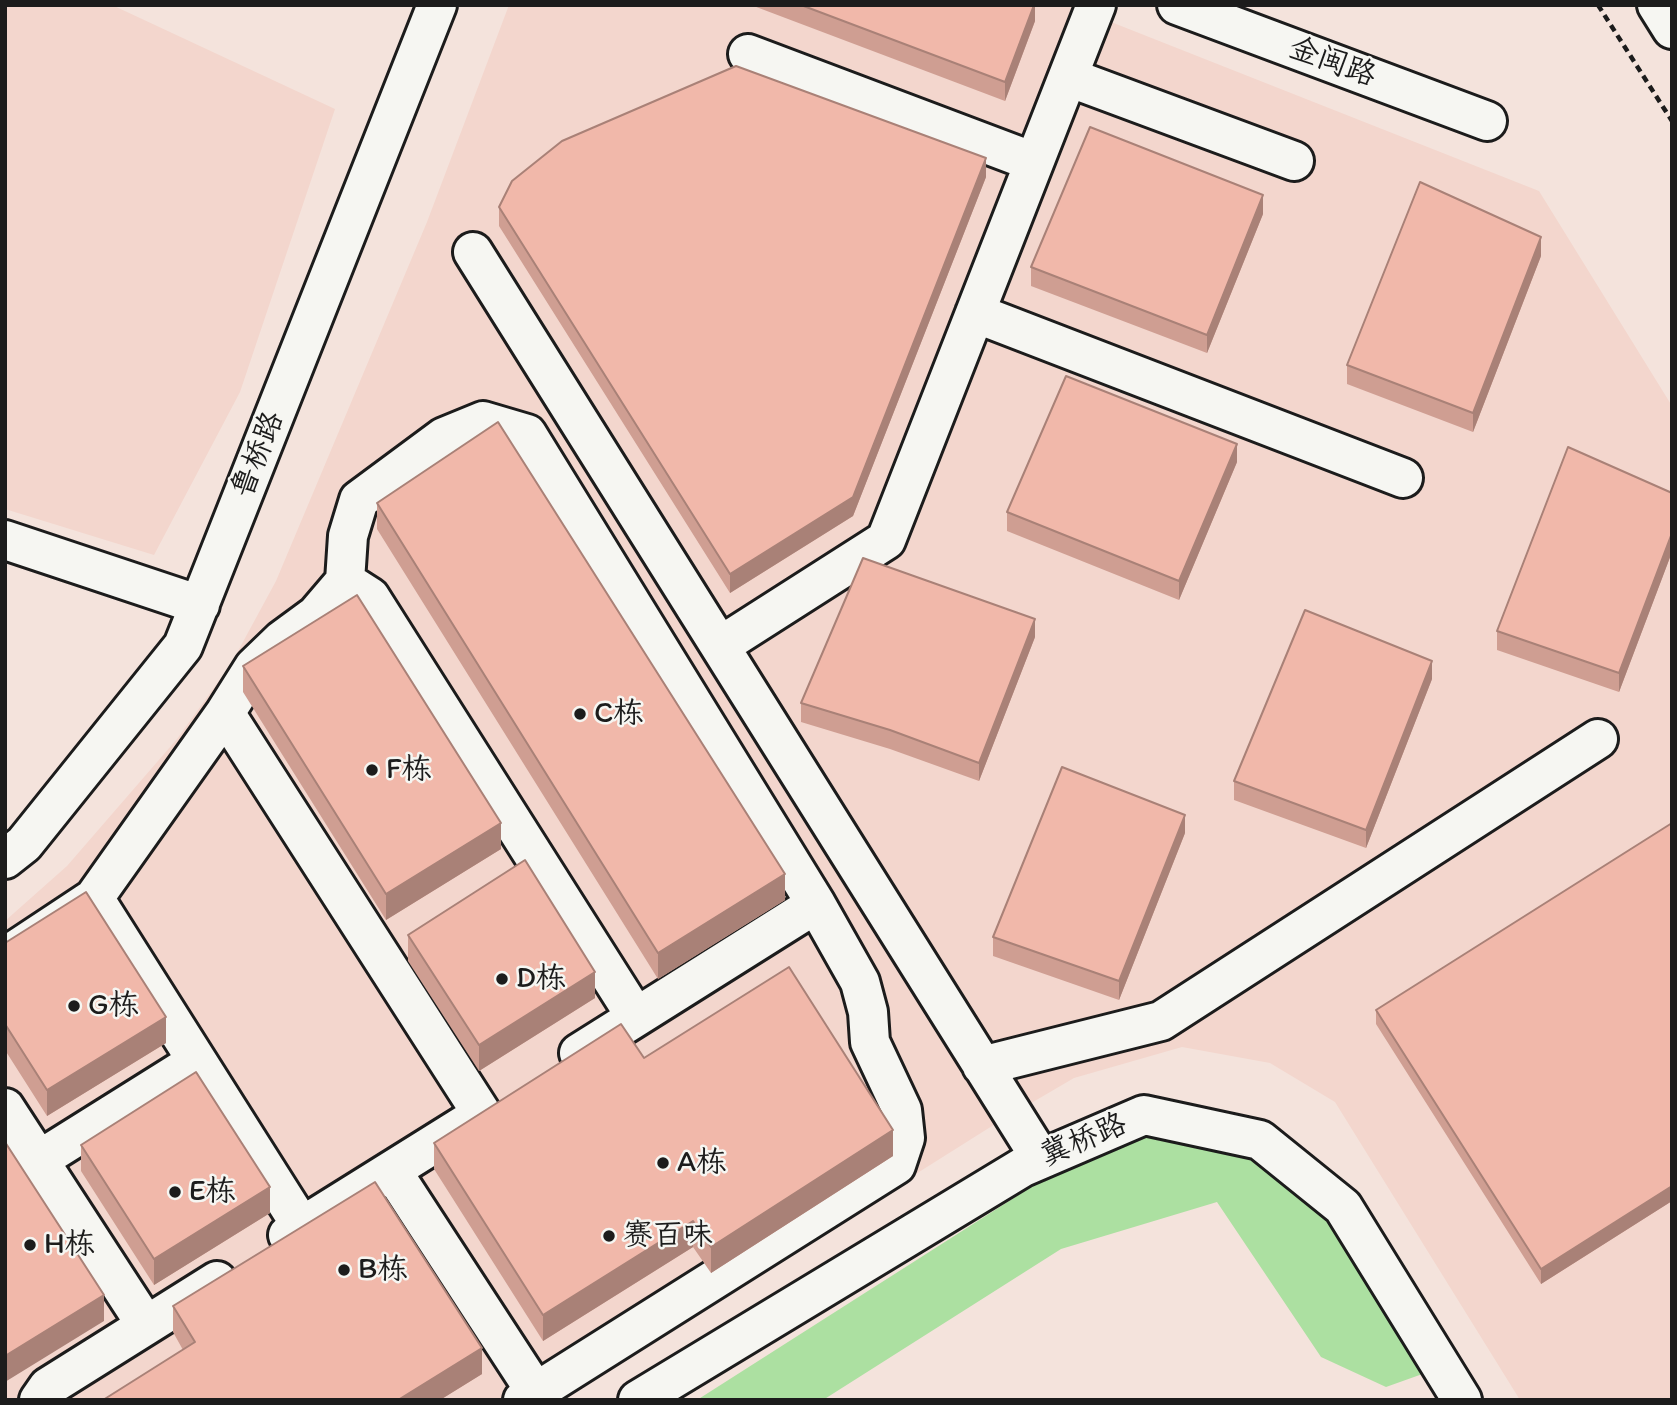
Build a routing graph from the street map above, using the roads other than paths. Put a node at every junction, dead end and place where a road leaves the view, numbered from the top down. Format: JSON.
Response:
{"nodes":[{"id":1,"x":437,"y":5,"type":"edge"},
{"id":2,"x":1096,"y":5,"type":"edge"},
{"id":3,"x":1177,"y":5,"type":"edge"},
{"id":4,"x":1657,"y":5,"type":"edge"},
{"id":5,"x":1672,"y":29,"type":"edge"},
{"id":6,"x":748,"y":54,"type":"dead end"},
{"id":7,"x":1068,"y":77,"type":"junction"},
{"id":8,"x":1487,"y":121,"type":"dead end"},
{"id":9,"x":1294,"y":160,"type":"dead end"},
{"id":10,"x":1034,"y":162,"type":"junction"},
{"id":11,"x":473,"y":252,"type":"dead end"},
{"id":12,"x":975,"y":313,"type":"junction"},
{"id":13,"x":1404,"y":478,"type":"dead end"},
{"id":14,"x":5,"y":540,"type":"edge"},
{"id":15,"x":345,"y":581,"type":"junction"},
{"id":16,"x":200,"y":605,"type":"junction"},
{"id":17,"x":720,"y":646,"type":"junction"},
{"id":18,"x":225,"y":713,"type":"junction"},
{"id":19,"x":1598,"y":739,"type":"dead end"},
{"id":20,"x":534,"y":857,"type":"junction"},
{"id":21,"x":5,"y":859,"type":"edge"},
{"id":22,"x":501,"y":877,"type":"edge"},
{"id":23,"x":94,"y":898,"type":"junction"},
{"id":24,"x":816,"y":904,"type":"junction"},
{"id":25,"x":413,"y":933,"type":"edge"},
{"id":26,"x":380,"y":954,"type":"junction"},
{"id":27,"x":5,"y":957,"type":"edge"},
{"id":28,"x":636,"y":1017,"type":"junction"},
{"id":29,"x":197,"y":1061,"type":"junction"},
{"id":30,"x":982,"y":1066,"type":"junction"},
{"id":31,"x":553,"y":1069,"type":"edge"},
{"id":32,"x":5,"y":1108,"type":"edge"},
{"id":33,"x":1041,"y":1159,"type":"junction"},
{"id":34,"x":39,"y":1160,"type":"junction"},
{"id":35,"x":392,"y":1171,"type":"junction"},
{"id":36,"x":302,"y":1227,"type":"junction"},
{"id":37,"x":146,"y":1325,"type":"junction"},
{"id":38,"x":533,"y":1397,"type":"edge"},
{"id":39,"x":39,"y":1400,"type":"edge"},
{"id":40,"x":638,"y":1400,"type":"edge"},
{"id":41,"x":1462,"y":1400,"type":"edge"}],
"edges":[{"from":1,"to":16,"type":"street","name":"鲁桥路"},
{"from":2,"to":7,"type":"street"},
{"from":3,"to":8,"type":"street","name":"金闽路"},
{"from":4,"to":5,"type":"street"},
{"from":6,"to":10,"type":"street"},
{"from":7,"to":9,"type":"street"},
{"from":7,"to":10,"type":"street"},
{"from":10,"to":12,"type":"street"},
{"from":11,"to":17,"type":"street"},
{"from":12,"to":13,"type":"street"},
{"from":12,"to":17,"type":"street"},
{"from":14,"to":16,"type":"street"},
{"from":15,"to":18,"type":"street"},
{"from":15,"to":20,"type":"street"},
{"from":15,"to":24,"type":"street"},
{"from":16,"to":21,"type":"street","name":"鲁桥路"},
{"from":17,"to":30,"type":"street"},
{"from":18,"to":23,"type":"street"},
{"from":18,"to":26,"type":"street"},
{"from":19,"to":30,"type":"street"},
{"from":20,"to":22,"type":"street"},
{"from":20,"to":28,"type":"street"},
{"from":23,"to":27,"type":"street"},
{"from":23,"to":29,"type":"street"},
{"from":24,"to":28,"type":"street"},
{"from":24,"to":38,"type":"street"},
{"from":25,"to":26,"type":"street"},
{"from":26,"to":35,"type":"street"},
{"from":28,"to":31,"type":"street"},
{"from":29,"to":34,"type":"street"},
{"from":29,"to":36,"type":"street"},
{"from":30,"to":33,"type":"street"},
{"from":32,"to":34,"type":"street"},
{"from":33,"to":40,"type":"street","name":"冀桥路"},
{"from":33,"to":41,"type":"street","name":"冀桥路"},
{"from":34,"to":37,"type":"street"},
{"from":35,"to":36,"type":"street"},
{"from":35,"to":38,"type":"street"},
{"from":36,"to":37,"type":"street"},
{"from":37,"to":39,"type":"street"}]}
